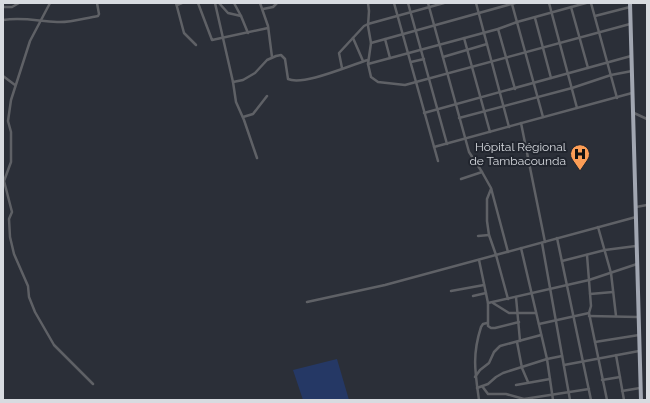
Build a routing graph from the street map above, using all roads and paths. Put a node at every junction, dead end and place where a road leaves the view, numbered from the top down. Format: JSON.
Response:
{"nodes":[{"id":1,"x":19,"y":3,"type":"edge"},
{"id":2,"x":50,"y":3,"type":"edge"},
{"id":3,"x":97,"y":3,"type":"edge"},
{"id":4,"x":182,"y":3,"type":"edge"},
{"id":5,"x":198,"y":3,"type":"edge"},
{"id":6,"x":214,"y":3,"type":"edge"},
{"id":7,"x":219,"y":3,"type":"edge"},
{"id":8,"x":234,"y":3,"type":"edge"},
{"id":9,"x":260,"y":3,"type":"edge"},
{"id":10,"x":277,"y":3,"type":"edge"},
{"id":11,"x":369,"y":3,"type":"edge"},
{"id":12,"x":394,"y":3,"type":"edge"},
{"id":13,"x":408,"y":3,"type":"edge"},
{"id":14,"x":428,"y":3,"type":"edge"},
{"id":15,"x":444,"y":3,"type":"edge"},
{"id":16,"x":476,"y":3,"type":"edge"},
{"id":17,"x":513,"y":3,"type":"edge"},
{"id":18,"x":549,"y":3,"type":"edge"},
{"id":19,"x":586,"y":3,"type":"edge"},
{"id":20,"x":591,"y":3,"type":"edge"},
{"id":21,"x":176,"y":4,"type":"edge"},
{"id":22,"x":630,"y":5,"type":"edge"},
{"id":23,"x":3,"y":7,"type":"edge"},
{"id":24,"x":429,"y":7,"type":"junction"},
{"id":25,"x":263,"y":8,"type":"junction"},
{"id":26,"x":571,"y":8,"type":"junction"},
{"id":27,"x":411,"y":12,"type":"junction"},
{"id":28,"x":552,"y":13,"type":"junction"},
{"id":29,"x":479,"y":14,"type":"junction"},
{"id":30,"x":242,"y":16,"type":"junction"},
{"id":31,"x":398,"y":16,"type":"junction"},
{"id":32,"x":595,"y":16,"type":"junction"},
{"id":33,"x":534,"y":18,"type":"junction"},
{"id":34,"x":3,"y":20,"type":"edge"},
{"id":35,"x":41,"y":20,"type":"junction"},
{"id":36,"x":517,"y":22,"type":"junction"},
{"id":37,"x":368,"y":24,"type":"junction"},
{"id":38,"x":631,"y":24,"type":"junction"},
{"id":39,"x":434,"y":26,"type":"junction"},
{"id":40,"x":268,"y":28,"type":"junction"},
{"id":41,"x":498,"y":29,"type":"junction"},
{"id":42,"x":416,"y":31,"type":"junction"},
{"id":43,"x":248,"y":33,"type":"junction"},
{"id":44,"x":484,"y":33,"type":"junction"},
{"id":45,"x":599,"y":33,"type":"junction"},
{"id":46,"x":403,"y":34,"type":"junction"},
{"id":47,"x":353,"y":37,"type":"junction"},
{"id":48,"x":464,"y":38,"type":"junction"},
{"id":49,"x":580,"y":38,"type":"junction"},
{"id":50,"x":223,"y":39,"type":"junction"},
{"id":51,"x":385,"y":39,"type":"junction"},
{"id":52,"x":371,"y":43,"type":"junction"},
{"id":53,"x":560,"y":43,"type":"junction"},
{"id":54,"x":487,"y":44,"type":"junction"},
{"id":55,"x":196,"y":45,"type":"dead end"},
{"id":56,"x":439,"y":45,"type":"junction"},
{"id":57,"x":543,"y":48,"type":"junction"},
{"id":58,"x":421,"y":50,"type":"junction"},
{"id":59,"x":468,"y":50,"type":"junction"},
{"id":60,"x":408,"y":53,"type":"junction"},
{"id":61,"x":525,"y":53,"type":"junction"},
{"id":62,"x":442,"y":56,"type":"junction"},
{"id":63,"x":631,"y":56,"type":"junction"},
{"id":64,"x":272,"y":57,"type":"junction"},
{"id":65,"x":390,"y":58,"type":"junction"},
{"id":66,"x":506,"y":58,"type":"junction"},
{"id":67,"x":424,"y":59,"type":"junction"},
{"id":68,"x":368,"y":60,"type":"junction"},
{"id":69,"x":363,"y":61,"type":"junction"},
{"id":70,"x":411,"y":62,"type":"junction"},
{"id":71,"x":492,"y":62,"type":"junction"},
{"id":72,"x":607,"y":62,"type":"junction"},
{"id":73,"x":368,"y":64,"type":"junction"},
{"id":74,"x":472,"y":67,"type":"junction"},
{"id":75,"x":342,"y":68,"type":"junction"},
{"id":76,"x":588,"y":68,"type":"junction"},
{"id":77,"x":632,"y":71,"type":"junction"},
{"id":78,"x":568,"y":73,"type":"junction"},
{"id":79,"x":447,"y":74,"type":"junction"},
{"id":80,"x":611,"y":75,"type":"junction"},
{"id":81,"x":3,"y":76,"type":"edge"},
{"id":82,"x":551,"y":78,"type":"junction"},
{"id":83,"x":429,"y":79,"type":"junction"},
{"id":84,"x":233,"y":82,"type":"junction"},
{"id":85,"x":416,"y":82,"type":"junction"},
{"id":86,"x":534,"y":83,"type":"junction"},
{"id":87,"x":15,"y":85,"type":"junction"},
{"id":88,"x":572,"y":88,"type":"junction"},
{"id":89,"x":514,"y":89,"type":"junction"},
{"id":90,"x":500,"y":93,"type":"junction"},
{"id":91,"x":632,"y":93,"type":"junction"},
{"id":92,"x":267,"y":96,"type":"dead end"},
{"id":93,"x":538,"y":97,"type":"junction"},
{"id":94,"x":481,"y":98,"type":"junction"},
{"id":95,"x":616,"y":98,"type":"junction"},
{"id":96,"x":456,"y":105,"type":"junction"},
{"id":97,"x":504,"y":106,"type":"junction"},
{"id":98,"x":577,"y":108,"type":"junction"},
{"id":99,"x":438,"y":110,"type":"junction"},
{"id":100,"x":484,"y":112,"type":"junction"},
{"id":101,"x":424,"y":113,"type":"junction"},
{"id":102,"x":634,"y":113,"type":"junction"},
{"id":103,"x":243,"y":117,"type":"junction"},
{"id":104,"x":543,"y":117,"type":"junction"},
{"id":105,"x":459,"y":118,"type":"junction"},
{"id":106,"x":647,"y":119,"type":"edge"},
{"id":107,"x":521,"y":123,"type":"junction"},
{"id":108,"x":509,"y":127,"type":"junction"},
{"id":109,"x":490,"y":132,"type":"junction"},
{"id":110,"x":465,"y":139,"type":"junction"},
{"id":111,"x":447,"y":144,"type":"junction"},
{"id":112,"x":434,"y":147,"type":"junction"},
{"id":113,"x":257,"y":158,"type":"dead end"},
{"id":114,"x":438,"y":161,"type":"dead end"},
{"id":115,"x":482,"y":172,"type":"junction"},
{"id":116,"x":461,"y":179,"type":"dead end"},
{"id":117,"x":491,"y":188,"type":"junction"},
{"id":118,"x":647,"y":205,"type":"edge"},
{"id":119,"x":636,"y":207,"type":"junction"},
{"id":120,"x":636,"y":217,"type":"junction"},
{"id":121,"x":598,"y":227,"type":"junction"},
{"id":122,"x":489,"y":235,"type":"junction"},
{"id":123,"x":478,"y":236,"type":"dead end"},
{"id":124,"x":557,"y":238,"type":"junction"},
{"id":125,"x":545,"y":242,"type":"junction"},
{"id":126,"x":542,"y":243,"type":"junction"},
{"id":127,"x":636,"y":246,"type":"junction"},
{"id":128,"x":521,"y":248,"type":"junction"},
{"id":129,"x":605,"y":250,"type":"junction"},
{"id":130,"x":508,"y":252,"type":"junction"},
{"id":131,"x":587,"y":254,"type":"junction"},
{"id":132,"x":496,"y":255,"type":"junction"},
{"id":133,"x":479,"y":260,"type":"junction"},
{"id":134,"x":562,"y":261,"type":"junction"},
{"id":135,"x":637,"y":264,"type":"junction"},
{"id":136,"x":611,"y":273,"type":"junction"},
{"id":137,"x":589,"y":280,"type":"junction"},
{"id":138,"x":484,"y":284,"type":"junction"},
{"id":139,"x":567,"y":285,"type":"junction"},
{"id":140,"x":550,"y":289,"type":"junction"},
{"id":141,"x":452,"y":291,"type":"dead end"},
{"id":142,"x":614,"y":292,"type":"junction"},
{"id":143,"x":486,"y":293,"type":"junction"},
{"id":144,"x":531,"y":293,"type":"junction"},
{"id":145,"x":590,"y":294,"type":"junction"},
{"id":146,"x":473,"y":296,"type":"dead end"},
{"id":147,"x":516,"y":297,"type":"junction"},
{"id":148,"x":508,"y":299,"type":"junction"},
{"id":149,"x":307,"y":302,"type":"dead end"},
{"id":150,"x":492,"y":302,"type":"junction"},
{"id":151,"x":488,"y":303,"type":"junction"},
{"id":152,"x":518,"y":313,"type":"junction"},
{"id":153,"x":536,"y":313,"type":"junction"},
{"id":154,"x":589,"y":315,"type":"junction"},
{"id":155,"x":616,"y":316,"type":"junction"},
{"id":156,"x":574,"y":317,"type":"junction"},
{"id":157,"x":638,"y":317,"type":"junction"},
{"id":158,"x":556,"y":320,"type":"junction"},
{"id":159,"x":519,"y":322,"type":"junction"},
{"id":160,"x":487,"y":323,"type":"junction"},
{"id":161,"x":538,"y":324,"type":"junction"},
{"id":162,"x":639,"y":335,"type":"junction"},
{"id":163,"x":541,"y":336,"type":"junction"},
{"id":164,"x":520,"y":341,"type":"junction"},
{"id":165,"x":516,"y":342,"type":"junction"},
{"id":166,"x":595,"y":342,"type":"junction"},
{"id":167,"x":639,"y":351,"type":"junction"},
{"id":168,"x":616,"y":355,"type":"junction"},
{"id":169,"x":562,"y":356,"type":"junction"},
{"id":170,"x":547,"y":359,"type":"junction"},
{"id":171,"x":598,"y":359,"type":"junction"},
{"id":172,"x":583,"y":362,"type":"junction"},
{"id":173,"x":564,"y":365,"type":"junction"},
{"id":174,"x":522,"y":368,"type":"junction"},
{"id":175,"x":476,"y":377,"type":"junction"},
{"id":176,"x":620,"y":377,"type":"junction"},
{"id":177,"x":550,"y":379,"type":"junction"},
{"id":178,"x":602,"y":380,"type":"junction"},
{"id":179,"x":528,"y":382,"type":"junction"},
{"id":180,"x":93,"y":384,"type":"dead end"},
{"id":181,"x":516,"y":385,"type":"dead end"},
{"id":182,"x":482,"y":386,"type":"junction"},
{"id":183,"x":477,"y":388,"type":"junction"},
{"id":184,"x":640,"y":388,"type":"junction"},
{"id":185,"x":589,"y":389,"type":"junction"},
{"id":186,"x":622,"y":391,"type":"junction"},
{"id":187,"x":569,"y":393,"type":"junction"},
{"id":188,"x":552,"y":396,"type":"junction"},
{"id":189,"x":533,"y":399,"type":"edge"},
{"id":190,"x":479,"y":400,"type":"edge"},
{"id":191,"x":553,"y":400,"type":"edge"},
{"id":192,"x":570,"y":400,"type":"edge"},
{"id":193,"x":591,"y":400,"type":"edge"},
{"id":194,"x":607,"y":400,"type":"edge"},
{"id":195,"x":624,"y":400,"type":"edge"},
{"id":196,"x":640,"y":400,"type":"edge"}],
"edges":[{"from":1,"to":23,"type":"street"},
{"from":2,"to":35,"type":"street"},
{"from":3,"to":35,"type":"street"},
{"from":4,"to":21,"type":"street"},
{"from":5,"to":50,"type":"street"},
{"from":6,"to":50,"type":"street"},
{"from":7,"to":30,"type":"street"},
{"from":8,"to":30,"type":"street"},
{"from":9,"to":25,"type":"street"},
{"from":10,"to":25,"type":"street"},
{"from":11,"to":37,"type":"street"},
{"from":12,"to":31,"type":"street"},
{"from":13,"to":27,"type":"street"},
{"from":14,"to":24,"type":"street"},
{"from":15,"to":24,"type":"street"},
{"from":16,"to":29,"type":"street"},
{"from":17,"to":29,"type":"street"},
{"from":17,"to":36,"type":"street"},
{"from":18,"to":28,"type":"street"},
{"from":19,"to":26,"type":"street"},
{"from":20,"to":32,"type":"street"},
{"from":21,"to":55,"type":"street"},
{"from":22,"to":32,"type":"street"},
{"from":22,"to":38,"type":"highway"},
{"from":24,"to":27,"type":"street"},
{"from":24,"to":39,"type":"street"},
{"from":25,"to":40,"type":"street"},
{"from":26,"to":28,"type":"street"},
{"from":26,"to":49,"type":"street"},
{"from":27,"to":31,"type":"street"},
{"from":27,"to":42,"type":"street"},
{"from":28,"to":33,"type":"street"},
{"from":28,"to":53,"type":"street"},
{"from":29,"to":39,"type":"street"},
{"from":29,"to":44,"type":"street"},
{"from":30,"to":43,"type":"street"},
{"from":31,"to":37,"type":"street"},
{"from":31,"to":46,"type":"street"},
{"from":32,"to":45,"type":"street"},
{"from":33,"to":36,"type":"street"},
{"from":33,"to":57,"type":"street"},
{"from":34,"to":35,"type":"street"},
{"from":35,"to":87,"type":"street"},
{"from":36,"to":41,"type":"street"},
{"from":36,"to":61,"type":"street"},
{"from":37,"to":47,"type":"street"},
{"from":37,"to":52,"type":"street"},
{"from":38,"to":45,"type":"street"},
{"from":38,"to":63,"type":"highway"},
{"from":39,"to":42,"type":"street"},
{"from":39,"to":56,"type":"street"},
{"from":40,"to":43,"type":"street"},
{"from":40,"to":64,"type":"street"},
{"from":41,"to":44,"type":"street"},
{"from":41,"to":66,"type":"street"},
{"from":42,"to":46,"type":"street"},
{"from":42,"to":58,"type":"street"},
{"from":43,"to":50,"type":"street"},
{"from":44,"to":48,"type":"street"},
{"from":44,"to":54,"type":"street"},
{"from":45,"to":49,"type":"street"},
{"from":45,"to":72,"type":"street"},
{"from":46,"to":51,"type":"street"},
{"from":46,"to":60,"type":"street"},
{"from":47,"to":69,"type":"street"},
{"from":47,"to":75,"type":"street"},
{"from":48,"to":56,"type":"street"},
{"from":48,"to":59,"type":"street"},
{"from":49,"to":53,"type":"street"},
{"from":49,"to":76,"type":"street"},
{"from":50,"to":84,"type":"street"},
{"from":51,"to":52,"type":"street"},
{"from":51,"to":65,"type":"street"},
{"from":52,"to":68,"type":"street"},
{"from":53,"to":57,"type":"street"},
{"from":53,"to":78,"type":"street"},
{"from":54,"to":59,"type":"street"},
{"from":54,"to":71,"type":"street"},
{"from":56,"to":58,"type":"street"},
{"from":56,"to":62,"type":"street"},
{"from":57,"to":61,"type":"street"},
{"from":57,"to":82,"type":"street"},
{"from":58,"to":60,"type":"street"},
{"from":58,"to":67,"type":"street"},
{"from":59,"to":62,"type":"street"},
{"from":59,"to":74,"type":"street"},
{"from":60,"to":65,"type":"street"},
{"from":60,"to":70,"type":"street"},
{"from":61,"to":66,"type":"street"},
{"from":61,"to":86,"type":"street"},
{"from":62,"to":79,"type":"street"},
{"from":63,"to":72,"type":"street"},
{"from":63,"to":77,"type":"highway"},
{"from":64,"to":75,"type":"street"},
{"from":64,"to":84,"type":"street"},
{"from":65,"to":73,"type":"street"},
{"from":66,"to":71,"type":"street"},
{"from":66,"to":89,"type":"street"},
{"from":67,"to":70,"type":"street"},
{"from":67,"to":83,"type":"street"},
{"from":68,"to":69,"type":"street"},
{"from":68,"to":73,"type":"street"},
{"from":69,"to":75,"type":"street"},
{"from":70,"to":85,"type":"street"},
{"from":71,"to":74,"type":"street"},
{"from":71,"to":90,"type":"street"},
{"from":72,"to":76,"type":"street"},
{"from":72,"to":80,"type":"street"},
{"from":73,"to":85,"type":"street"},
{"from":74,"to":79,"type":"street"},
{"from":74,"to":94,"type":"street"},
{"from":76,"to":78,"type":"street"},
{"from":77,"to":80,"type":"street"},
{"from":77,"to":91,"type":"highway"},
{"from":78,"to":82,"type":"street"},
{"from":78,"to":88,"type":"street"},
{"from":79,"to":83,"type":"street"},
{"from":79,"to":96,"type":"street"},
{"from":80,"to":88,"type":"street"},
{"from":80,"to":95,"type":"street"},
{"from":81,"to":87,"type":"street"},
{"from":82,"to":86,"type":"street"},
{"from":83,"to":85,"type":"street"},
{"from":83,"to":99,"type":"street"},
{"from":84,"to":103,"type":"street"},
{"from":85,"to":101,"type":"street"},
{"from":86,"to":89,"type":"street"},
{"from":86,"to":93,"type":"street"},
{"from":87,"to":180,"type":"street"},
{"from":88,"to":93,"type":"street"},
{"from":88,"to":98,"type":"street"},
{"from":89,"to":90,"type":"street"},
{"from":90,"to":94,"type":"street"},
{"from":90,"to":97,"type":"street"},
{"from":91,"to":95,"type":"street"},
{"from":91,"to":102,"type":"highway"},
{"from":92,"to":103,"type":"street"},
{"from":93,"to":97,"type":"street"},
{"from":93,"to":104,"type":"street"},
{"from":94,"to":96,"type":"street"},
{"from":94,"to":100,"type":"street"},
{"from":95,"to":98,"type":"street"},
{"from":96,"to":99,"type":"street"},
{"from":96,"to":105,"type":"street"},
{"from":97,"to":100,"type":"street"},
{"from":97,"to":108,"type":"street"},
{"from":98,"to":104,"type":"street"},
{"from":99,"to":101,"type":"street"},
{"from":99,"to":111,"type":"street"},
{"from":100,"to":105,"type":"street"},
{"from":100,"to":109,"type":"street"},
{"from":101,"to":112,"type":"street"},
{"from":102,"to":106,"type":"street"},
{"from":102,"to":119,"type":"highway"},
{"from":103,"to":113,"type":"street"},
{"from":104,"to":107,"type":"street"},
{"from":105,"to":110,"type":"street"},
{"from":107,"to":108,"type":"street"},
{"from":107,"to":125,"type":"street"},
{"from":108,"to":109,"type":"street"},
{"from":109,"to":110,"type":"street"},
{"from":110,"to":111,"type":"street"},
{"from":110,"to":115,"type":"street"},
{"from":111,"to":112,"type":"street"},
{"from":112,"to":114,"type":"street"},
{"from":115,"to":116,"type":"street"},
{"from":115,"to":117,"type":"street"},
{"from":117,"to":122,"type":"street"},
{"from":117,"to":130,"type":"street"},
{"from":118,"to":119,"type":"street"},
{"from":119,"to":120,"type":"highway"},
{"from":120,"to":121,"type":"street"},
{"from":120,"to":127,"type":"highway"},
{"from":121,"to":124,"type":"street"},
{"from":121,"to":129,"type":"street"},
{"from":122,"to":123,"type":"street"},
{"from":122,"to":132,"type":"street"},
{"from":124,"to":125,"type":"street"},
{"from":124,"to":134,"type":"street"},
{"from":125,"to":126,"type":"street"},
{"from":126,"to":128,"type":"street"},
{"from":126,"to":140,"type":"street"},
{"from":127,"to":129,"type":"street"},
{"from":127,"to":135,"type":"highway"},
{"from":128,"to":130,"type":"street"},
{"from":128,"to":144,"type":"street"},
{"from":129,"to":131,"type":"street"},
{"from":129,"to":136,"type":"street"},
{"from":130,"to":132,"type":"street"},
{"from":131,"to":134,"type":"street"},
{"from":131,"to":137,"type":"street"},
{"from":132,"to":133,"type":"street"},
{"from":132,"to":148,"type":"street"},
{"from":133,"to":138,"type":"street"},
{"from":133,"to":149,"type":"street"},
{"from":134,"to":139,"type":"street"},
{"from":135,"to":136,"type":"street"},
{"from":135,"to":157,"type":"highway"},
{"from":136,"to":137,"type":"street"},
{"from":136,"to":142,"type":"street"},
{"from":137,"to":139,"type":"street"},
{"from":137,"to":145,"type":"street"},
{"from":138,"to":141,"type":"street"},
{"from":138,"to":143,"type":"street"},
{"from":139,"to":140,"type":"street"},
{"from":139,"to":156,"type":"street"},
{"from":140,"to":144,"type":"street"},
{"from":140,"to":158,"type":"street"},
{"from":142,"to":145,"type":"street"},
{"from":142,"to":155,"type":"street"},
{"from":143,"to":146,"type":"street"},
{"from":143,"to":151,"type":"street"},
{"from":144,"to":147,"type":"street"},
{"from":144,"to":153,"type":"street"},
{"from":145,"to":154,"type":"street"},
{"from":147,"to":148,"type":"street"},
{"from":147,"to":152,"type":"street"},
{"from":148,"to":150,"type":"street"},
{"from":150,"to":151,"type":"street"},
{"from":150,"to":152,"type":"street"},
{"from":151,"to":160,"type":"street"},
{"from":152,"to":153,"type":"street"},
{"from":152,"to":159,"type":"street"},
{"from":153,"to":161,"type":"street"},
{"from":154,"to":155,"type":"street"},
{"from":154,"to":156,"type":"street"},
{"from":154,"to":166,"type":"street"},
{"from":155,"to":157,"type":"street"},
{"from":156,"to":158,"type":"street"},
{"from":156,"to":172,"type":"street"},
{"from":157,"to":162,"type":"highway"},
{"from":158,"to":161,"type":"street"},
{"from":158,"to":169,"type":"street"},
{"from":159,"to":160,"type":"street"},
{"from":159,"to":164,"type":"street"},
{"from":160,"to":175,"type":"street"},
{"from":161,"to":163,"type":"street"},
{"from":162,"to":166,"type":"street"},
{"from":162,"to":167,"type":"highway"},
{"from":163,"to":164,"type":"street"},
{"from":163,"to":170,"type":"street"},
{"from":164,"to":165,"type":"street"},
{"from":165,"to":174,"type":"street"},
{"from":165,"to":175,"type":"street"},
{"from":166,"to":171,"type":"street"},
{"from":167,"to":168,"type":"street"},
{"from":167,"to":184,"type":"highway"},
{"from":168,"to":171,"type":"street"},
{"from":168,"to":176,"type":"street"},
{"from":169,"to":170,"type":"street"},
{"from":169,"to":173,"type":"street"},
{"from":170,"to":174,"type":"street"},
{"from":170,"to":177,"type":"street"},
{"from":171,"to":172,"type":"street"},
{"from":171,"to":178,"type":"street"},
{"from":172,"to":173,"type":"street"},
{"from":172,"to":185,"type":"street"},
{"from":173,"to":187,"type":"street"},
{"from":174,"to":179,"type":"street"},
{"from":174,"to":182,"type":"street"},
{"from":175,"to":183,"type":"street"},
{"from":176,"to":178,"type":"street"},
{"from":176,"to":186,"type":"street"},
{"from":177,"to":179,"type":"street"},
{"from":177,"to":188,"type":"street"},
{"from":178,"to":194,"type":"street"},
{"from":179,"to":181,"type":"street"},
{"from":182,"to":183,"type":"street"},
{"from":182,"to":189,"type":"street"},
{"from":183,"to":190,"type":"street"},
{"from":184,"to":186,"type":"street"},
{"from":184,"to":196,"type":"highway"},
{"from":185,"to":187,"type":"street"},
{"from":185,"to":193,"type":"street"},
{"from":186,"to":195,"type":"street"},
{"from":187,"to":188,"type":"street"},
{"from":187,"to":192,"type":"street"},
{"from":188,"to":189,"type":"street"},
{"from":188,"to":191,"type":"street"}]}
